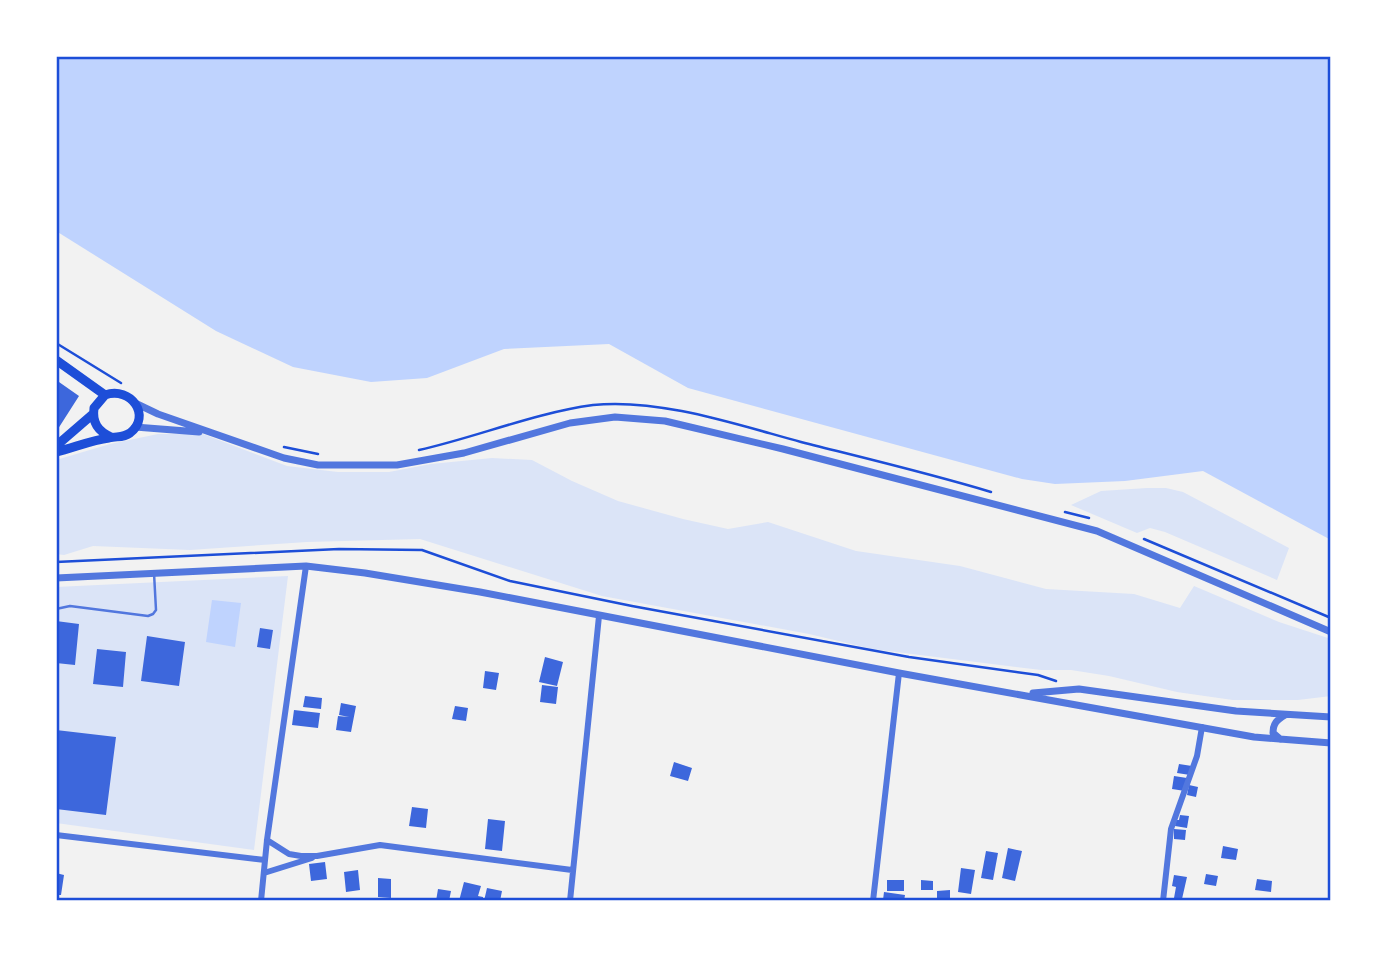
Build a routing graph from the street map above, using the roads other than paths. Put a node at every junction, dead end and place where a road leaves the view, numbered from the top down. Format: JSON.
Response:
{"nodes":[{"id":1,"x":56,"y":360,"type":"edge"},
{"id":2,"x":106,"y":395,"type":"junction"},
{"id":3,"x":134,"y":402,"type":"junction"},
{"id":4,"x":93,"y":414,"type":"junction"},
{"id":5,"x":135,"y":427,"type":"junction"},
{"id":6,"x":217,"y":435,"type":"junction"},
{"id":7,"x":111,"y":437,"type":"junction"},
{"id":8,"x":56,"y":446,"type":"edge"},
{"id":9,"x":56,"y":452,"type":"edge"},
{"id":10,"x":306,"y":566,"type":"junction"},
{"id":11,"x":154,"y":573,"type":"junction"},
{"id":12,"x":56,"y":578,"type":"edge"},
{"id":13,"x":56,"y":609,"type":"edge"},
{"id":14,"x":599,"y":616,"type":"junction"},
{"id":15,"x":1331,"y":632,"type":"edge"},
{"id":16,"x":899,"y":673,"type":"junction"},
{"id":17,"x":1024,"y":695,"type":"junction"},
{"id":18,"x":1286,"y":715,"type":"junction"},
{"id":19,"x":1331,"y":717,"type":"edge"},
{"id":20,"x":1202,"y":727,"type":"junction"},
{"id":21,"x":1282,"y":741,"type":"junction"},
{"id":22,"x":1331,"y":743,"type":"edge"},
{"id":23,"x":56,"y":835,"type":"edge"},
{"id":24,"x":267,"y":840,"type":"junction"},
{"id":25,"x":317,"y":856,"type":"junction"},
{"id":26,"x":265,"y":860,"type":"junction"},
{"id":27,"x":572,"y":870,"type":"junction"},
{"id":28,"x":264,"y":873,"type":"junction"},
{"id":29,"x":261,"y":901,"type":"edge"},
{"id":30,"x":570,"y":901,"type":"edge"},
{"id":31,"x":873,"y":901,"type":"edge"},
{"id":32,"x":984,"y":901,"type":"edge"},
{"id":33,"x":1012,"y":901,"type":"edge"},
{"id":34,"x":1163,"y":901,"type":"edge"}],
"edges":[{"from":1,"to":2,"type":"main road"},
{"from":2,"to":3,"type":"main road"},
{"from":2,"to":4,"type":"main road"},
{"from":3,"to":5,"type":"main road"},
{"from":3,"to":6,"type":"street"},
{"from":4,"to":7,"type":"main road"},
{"from":4,"to":8,"type":"main road"},
{"from":5,"to":6,"type":"street"},
{"from":5,"to":7,"type":"main road"},
{"from":6,"to":15,"type":"street"},
{"from":7,"to":9,"type":"main road"},
{"from":10,"to":11,"type":"street"},
{"from":10,"to":14,"type":"street"},
{"from":10,"to":24,"type":"street"},
{"from":11,"to":12,"type":"street"},
{"from":11,"to":13,"type":"lane"},
{"from":14,"to":16,"type":"street"},
{"from":14,"to":27,"type":"street"},
{"from":16,"to":17,"type":"street"},
{"from":16,"to":31,"type":"street"},
{"from":17,"to":18,"type":"street"},
{"from":17,"to":20,"type":"street"},
{"from":18,"to":19,"type":"street"},
{"from":18,"to":21,"type":"street"},
{"from":20,"to":21,"type":"street"},
{"from":20,"to":34,"type":"street"},
{"from":21,"to":22,"type":"street"},
{"from":23,"to":26,"type":"street"},
{"from":24,"to":25,"type":"street"},
{"from":24,"to":26,"type":"street"},
{"from":25,"to":27,"type":"street"},
{"from":25,"to":28,"type":"street"},
{"from":26,"to":28,"type":"street"},
{"from":27,"to":30,"type":"street"},
{"from":28,"to":29,"type":"street"},
{"from":32,"to":33,"type":"street"}]}
